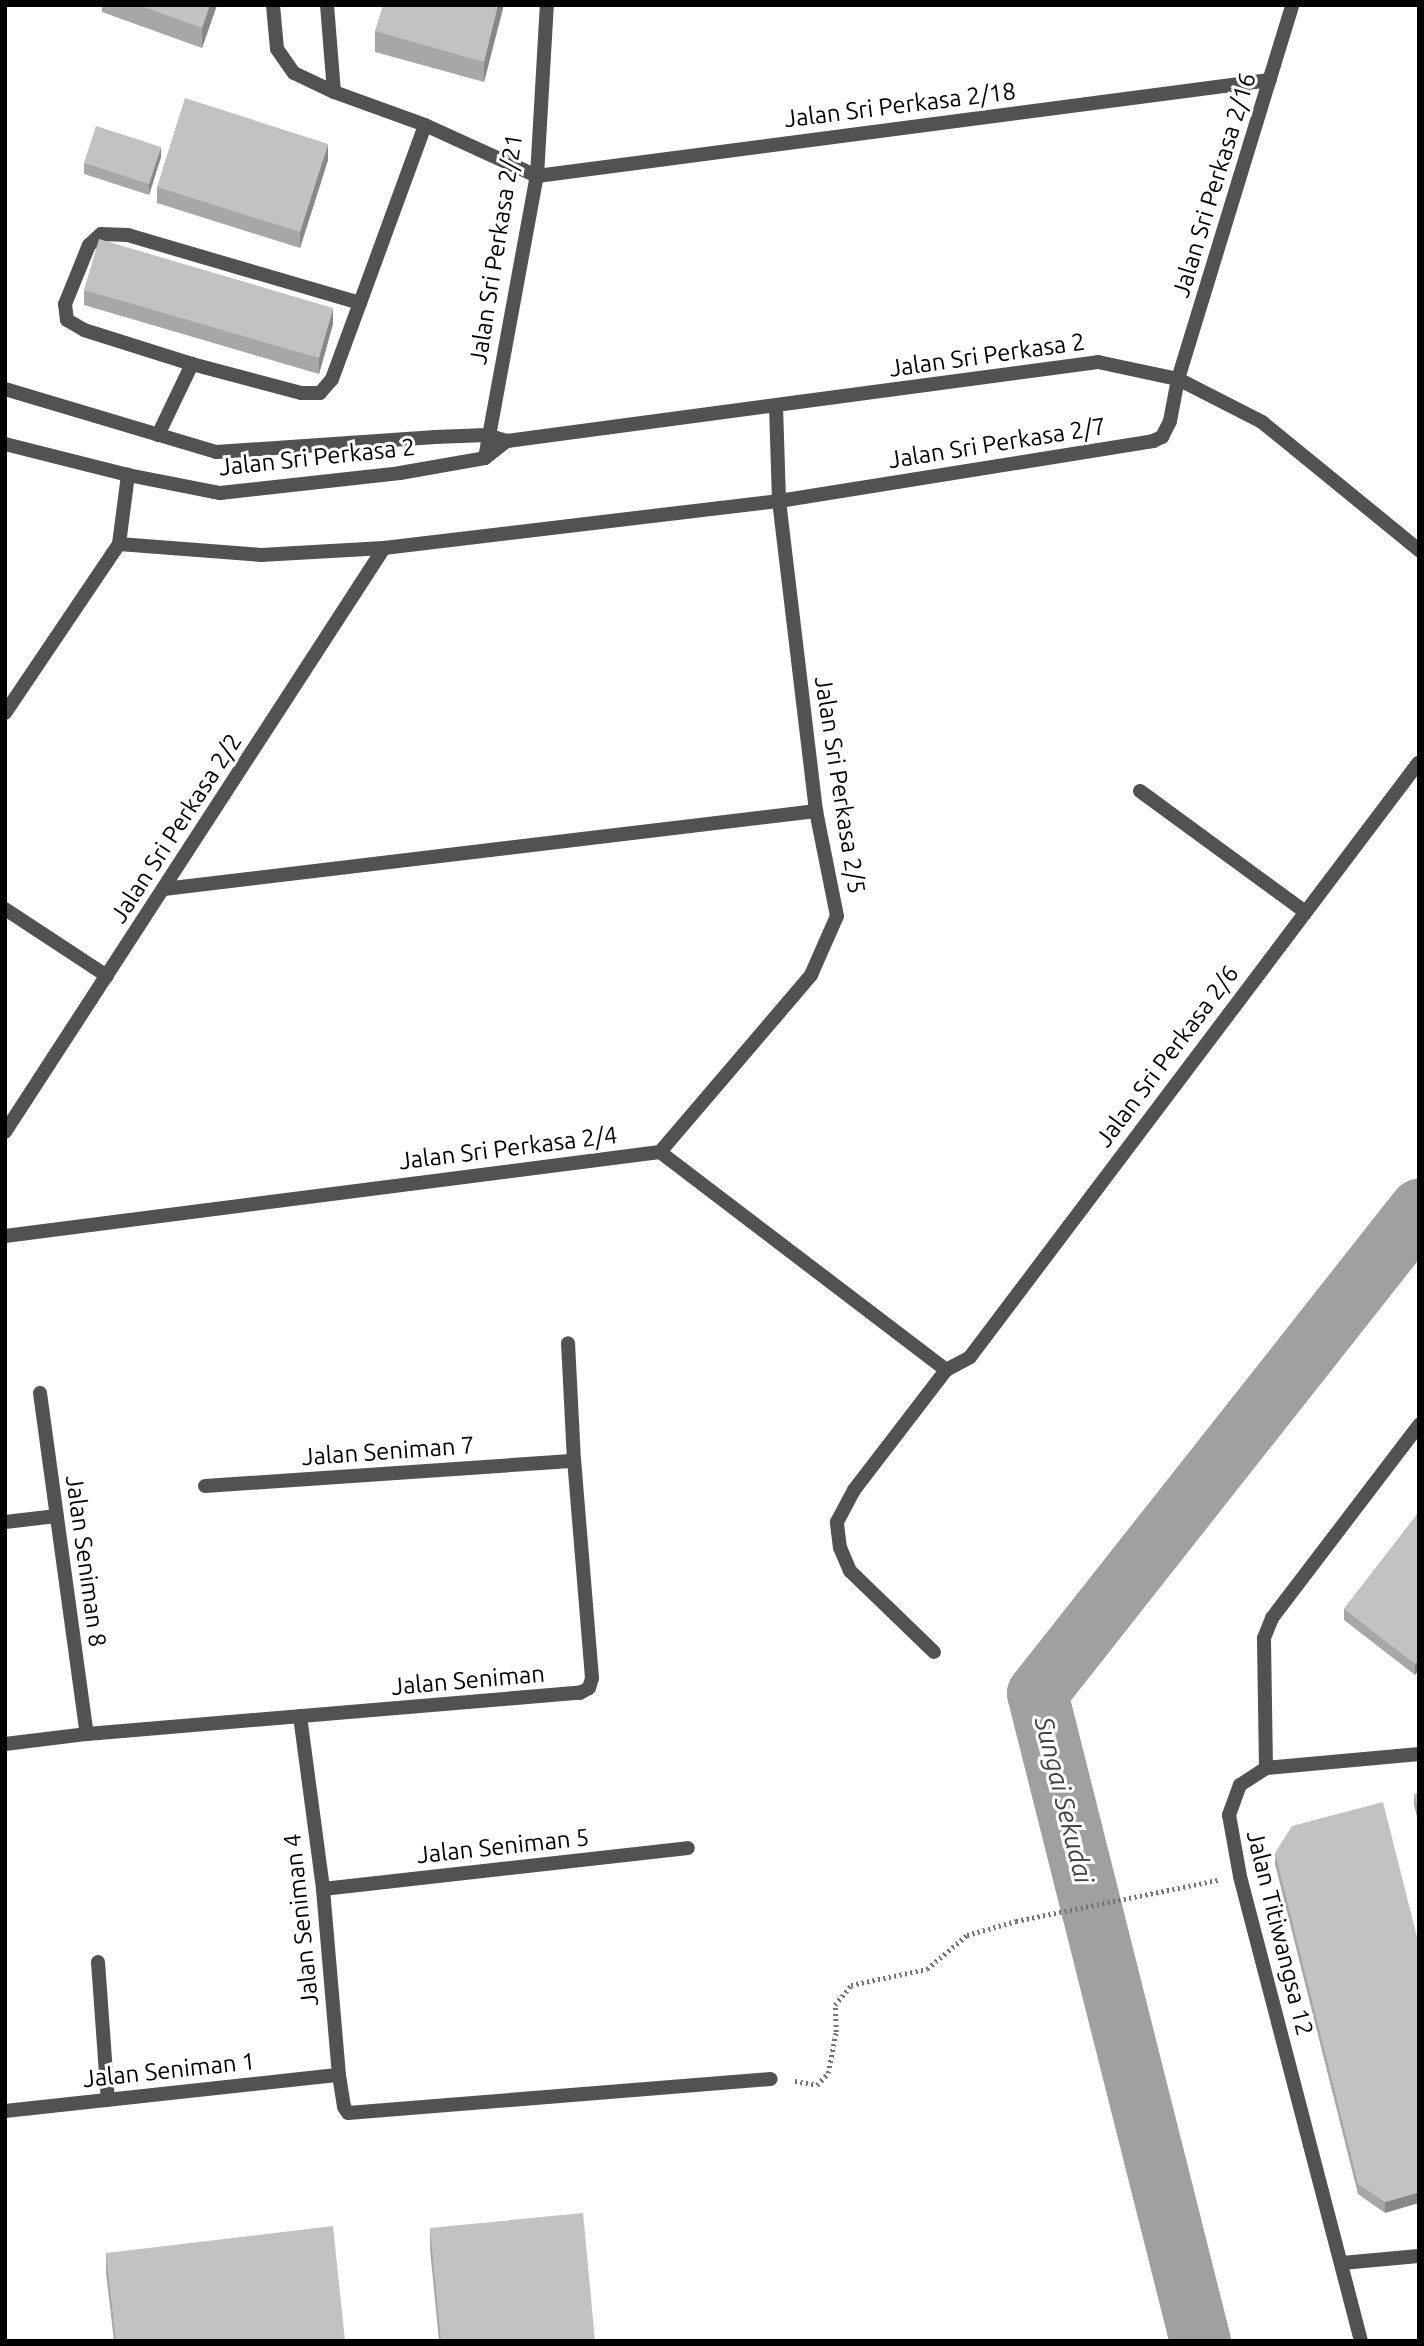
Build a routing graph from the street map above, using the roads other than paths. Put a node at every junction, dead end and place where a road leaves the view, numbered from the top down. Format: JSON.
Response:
{"nodes":[{"id":1,"x":273,"y":5,"type":"edge"},
{"id":2,"x":327,"y":5,"type":"edge"},
{"id":3,"x":547,"y":5,"type":"edge"},
{"id":4,"x":1292,"y":5,"type":"edge"},
{"id":5,"x":1270,"y":80,"type":"junction"},
{"id":6,"x":334,"y":92,"type":"junction"},
{"id":7,"x":425,"y":125,"type":"junction"},
{"id":8,"x":537,"y":176,"type":"junction"},
{"id":9,"x":360,"y":303,"type":"junction"},
{"id":10,"x":192,"y":364,"type":"junction"},
{"id":11,"x":1178,"y":379,"type":"junction"},
{"id":12,"x":5,"y":389,"type":"edge"},
{"id":13,"x":776,"y":407,"type":"junction"},
{"id":14,"x":158,"y":435,"type":"junction"},
{"id":15,"x":487,"y":435,"type":"junction"},
{"id":16,"x":507,"y":441,"type":"junction"},
{"id":17,"x":5,"y":443,"type":"edge"},
{"id":18,"x":485,"y":457,"type":"junction"},
{"id":19,"x":128,"y":475,"type":"junction"},
{"id":20,"x":779,"y":501,"type":"junction"},
{"id":21,"x":119,"y":544,"type":"junction"},
{"id":22,"x":384,"y":548,"type":"junction"},
{"id":23,"x":1419,"y":550,"type":"edge"},
{"id":24,"x":5,"y":713,"type":"edge"},
{"id":25,"x":1419,"y":762,"type":"edge"},
{"id":26,"x":1140,"y":790,"type":"dead end"},
{"id":27,"x":816,"y":811,"type":"junction"},
{"id":28,"x":164,"y":889,"type":"junction"},
{"id":29,"x":5,"y":909,"type":"edge"},
{"id":30,"x":1304,"y":911,"type":"junction"},
{"id":31,"x":107,"y":976,"type":"junction"},
{"id":32,"x":5,"y":1132,"type":"edge"},
{"id":33,"x":660,"y":1152,"type":"junction"},
{"id":34,"x":5,"y":1236,"type":"edge"},
{"id":35,"x":568,"y":1343,"type":"dead end"},
{"id":36,"x":946,"y":1370,"type":"junction"},
{"id":37,"x":40,"y":1393,"type":"dead end"},
{"id":38,"x":1419,"y":1425,"type":"edge"},
{"id":39,"x":574,"y":1461,"type":"junction"},
{"id":40,"x":205,"y":1486,"type":"dead end"},
{"id":41,"x":57,"y":1516,"type":"junction"},
{"id":42,"x":5,"y":1522,"type":"edge"},
{"id":43,"x":934,"y":1652,"type":"dead end"},
{"id":44,"x":300,"y":1716,"type":"junction"},
{"id":45,"x":87,"y":1734,"type":"junction"},
{"id":46,"x":5,"y":1744,"type":"edge"},
{"id":47,"x":1419,"y":1754,"type":"edge"},
{"id":48,"x":1266,"y":1768,"type":"junction"},
{"id":49,"x":688,"y":1848,"type":"dead end"},
{"id":50,"x":323,"y":1889,"type":"junction"},
{"id":51,"x":98,"y":1962,"type":"dead end"},
{"id":52,"x":339,"y":2075,"type":"junction"},
{"id":53,"x":771,"y":2079,"type":"road end"},
{"id":54,"x":108,"y":2100,"type":"junction"},
{"id":55,"x":5,"y":2111,"type":"edge"},
{"id":56,"x":1419,"y":2256,"type":"edge"},
{"id":57,"x":1342,"y":2263,"type":"junction"},
{"id":58,"x":1361,"y":2341,"type":"edge"}],
"edges":[{"from":1,"to":6,"type":"street"},
{"from":2,"to":6,"type":"street"},
{"from":3,"to":8,"type":"street","name":"Jalan Sri Perkasa 2/21"},
{"from":4,"to":5,"type":"street","name":"Jalan Sri Perkasa 2/16"},
{"from":5,"to":8,"type":"street","name":"Jalan Sri Perkasa 2/18"},
{"from":5,"to":11,"type":"street","name":"Jalan Sri Perkasa 2/16"},
{"from":6,"to":7,"type":"street"},
{"from":7,"to":8,"type":"street"},
{"from":7,"to":9,"type":"street"},
{"from":8,"to":15,"type":"street","name":"Jalan Sri Perkasa 2/21"},
{"from":9,"to":10,"type":"street"},
{"from":9,"to":10,"type":"street"},
{"from":10,"to":14,"type":"street"},
{"from":11,"to":13,"type":"street","name":"Jalan Sri Perkasa 2"},
{"from":11,"to":20,"type":"street","name":"Jalan Sri Perkasa 2/7"},
{"from":11,"to":23,"type":"street","name":"Jalan Sri Perkasa 2"},
{"from":12,"to":14,"type":"street","name":"Jalan Sri Perkasa 2"},
{"from":13,"to":16,"type":"street","name":"Jalan Sri Perkasa 2"},
{"from":13,"to":20,"type":"street","name":"Jalan Sri Perkasa 2/5"},
{"from":14,"to":15,"type":"street","name":"Jalan Sri Perkasa 2"},
{"from":15,"to":16,"type":"street","name":"Jalan Sri Perkasa 2"},
{"from":15,"to":18,"type":"street","name":"Jalan Sri Perkasa 2/21"},
{"from":16,"to":18,"type":"street","name":"Jalan Sri Perkasa 2"},
{"from":17,"to":19,"type":"street","name":"Jalan Sri Perkasa 2"},
{"from":18,"to":19,"type":"street","name":"Jalan Sri Perkasa 2"},
{"from":19,"to":21,"type":"street"},
{"from":20,"to":22,"type":"street"},
{"from":20,"to":27,"type":"street","name":"Jalan Sri Perkasa 2/5"},
{"from":21,"to":22,"type":"street"},
{"from":21,"to":24,"type":"street"},
{"from":22,"to":28,"type":"street","name":"Jalan Sri Perkasa 2/2"},
{"from":25,"to":30,"type":"street","name":"Jalan Sri Perkasa 2/6"},
{"from":26,"to":30,"type":"street"},
{"from":27,"to":28,"type":"street"},
{"from":27,"to":33,"type":"street","name":"Jalan Sri Perkasa 2/5"},
{"from":28,"to":31,"type":"street","name":"Jalan Sri Perkasa 2/2"},
{"from":29,"to":31,"type":"street"},
{"from":30,"to":36,"type":"street","name":"Jalan Sri Perkasa 2/6"},
{"from":31,"to":32,"type":"street","name":"Jalan Sri Perkasa 2/2"},
{"from":33,"to":34,"type":"street","name":"Jalan Sri Perkasa 2/4"},
{"from":33,"to":36,"type":"street"},
{"from":35,"to":39,"type":"street","name":"Jalan Seniman"},
{"from":36,"to":43,"type":"street","name":"Jalan Sri Perkasa 2/6"},
{"from":37,"to":41,"type":"street","name":"Jalan Seniman 8"},
{"from":38,"to":48,"type":"street"},
{"from":39,"to":40,"type":"street","name":"Jalan Seniman 7"},
{"from":39,"to":44,"type":"street","name":"Jalan Seniman"},
{"from":41,"to":42,"type":"street"},
{"from":41,"to":45,"type":"street","name":"Jalan Seniman 8"},
{"from":44,"to":45,"type":"street","name":"Jalan Seniman"},
{"from":44,"to":50,"type":"street","name":"Jalan Seniman 4"},
{"from":45,"to":46,"type":"street","name":"Jalan Seniman"},
{"from":47,"to":48,"type":"street"},
{"from":48,"to":57,"type":"street","name":"Jalan Titiwangsa 12"},
{"from":49,"to":50,"type":"street","name":"Jalan Seniman 5"},
{"from":50,"to":52,"type":"street","name":"Jalan Seniman 4"},
{"from":51,"to":54,"type":"street"},
{"from":52,"to":53,"type":"street","name":"Jalan Seniman 4"},
{"from":52,"to":54,"type":"street","name":"Jalan Seniman 1"},
{"from":54,"to":55,"type":"street","name":"Jalan Seniman 1"},
{"from":56,"to":57,"type":"street"},
{"from":57,"to":58,"type":"street","name":"Jalan Titiwangsa 12"}]}
